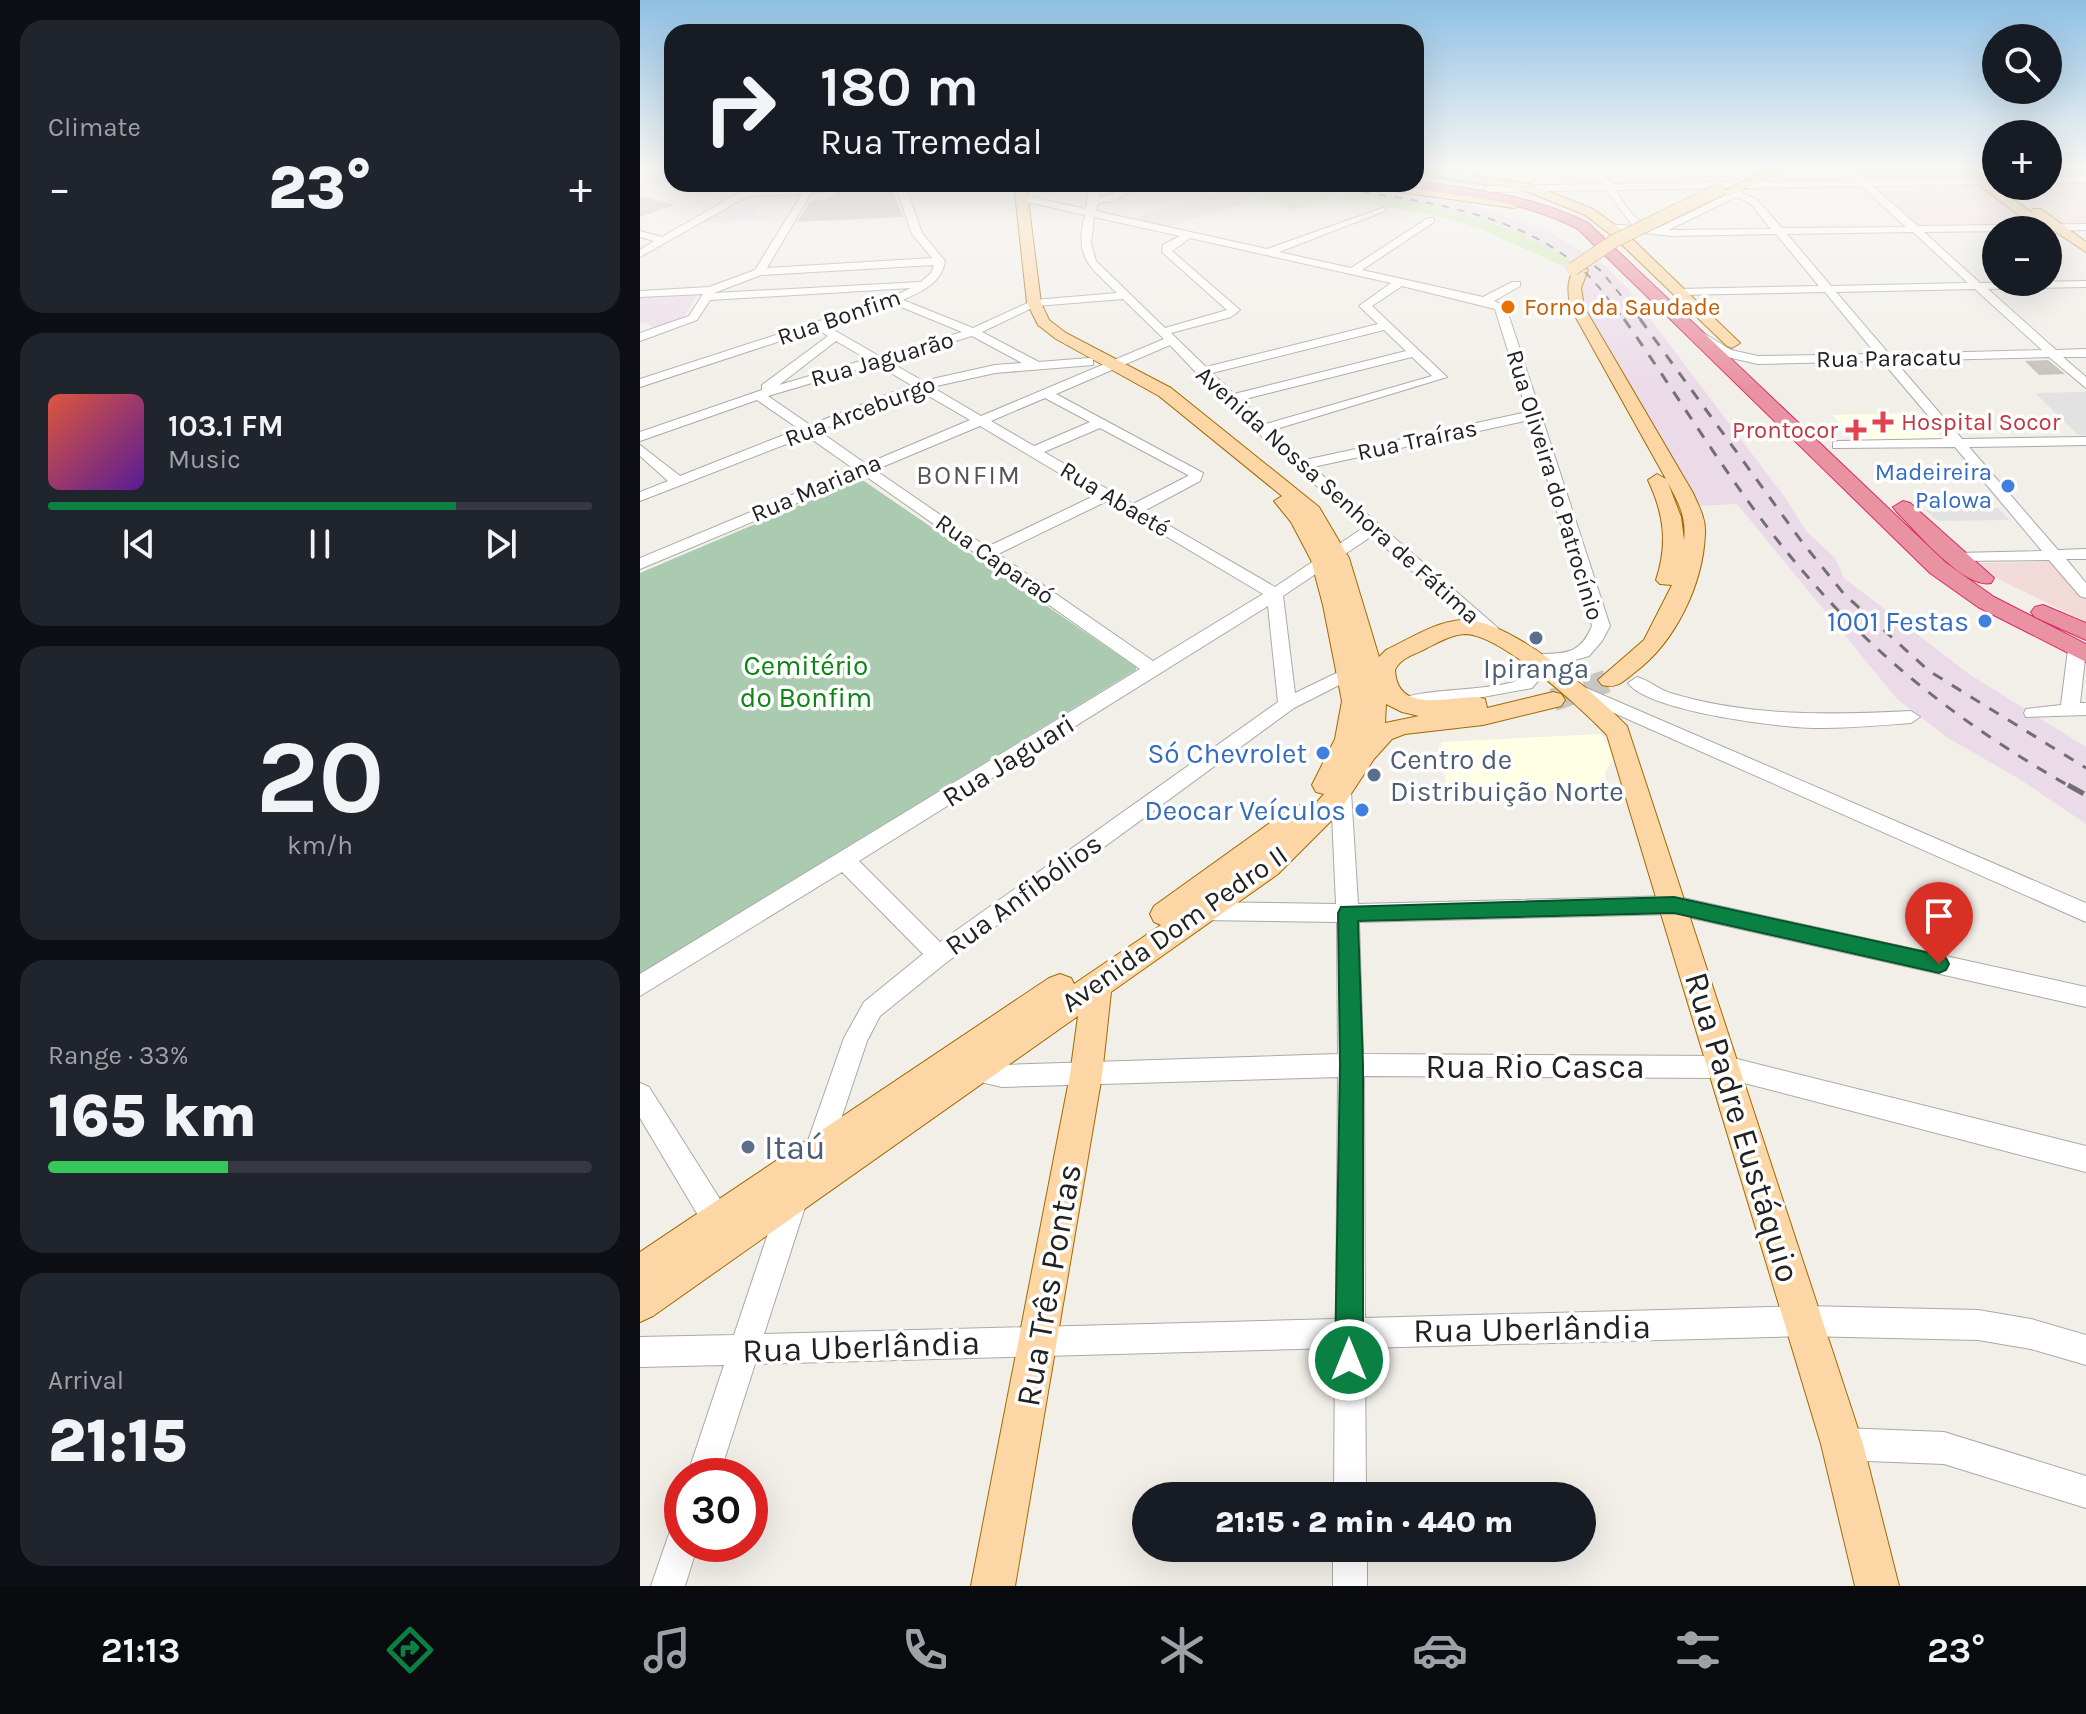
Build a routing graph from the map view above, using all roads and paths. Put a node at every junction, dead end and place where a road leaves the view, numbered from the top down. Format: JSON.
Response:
{"nodes":[{"id":1,"x":664,"y":241,"type":"edge"},
{"id":2,"x":778,"y":241,"type":"edge"},
{"id":3,"x":923,"y":241,"type":"edge"},
{"id":4,"x":1023,"y":241,"type":"edge"},
{"id":5,"x":1088,"y":241,"type":"edge"},
{"id":6,"x":1178,"y":241,"type":"edge"},
{"id":7,"x":1215,"y":241,"type":"edge"},
{"id":8,"x":1298,"y":241,"type":"edge"},
{"id":9,"x":1399,"y":241,"type":"edge"},
{"id":10,"x":1602,"y":241,"type":"edge"},
{"id":11,"x":1620,"y":241,"type":"edge"},
{"id":12,"x":1625,"y":241,"type":"edge"},
{"id":13,"x":1633,"y":241,"type":"edge"},
{"id":14,"x":1786,"y":241,"type":"edge"},
{"id":15,"x":1927,"y":241,"type":"edge"},
{"id":16,"x":2064,"y":241,"type":"edge"},
{"id":17,"x":1267,"y":253,"type":"junction"},
{"id":18,"x":640,"y":254,"type":"edge"},
{"id":19,"x":2086,"y":259,"type":"edge"},
{"id":20,"x":940,"y":261,"type":"junction"},
{"id":21,"x":1577,"y":270,"type":"junction"},
{"id":22,"x":759,"y":272,"type":"junction"},
{"id":23,"x":1352,"y":272,"type":"junction"},
{"id":24,"x":1401,"y":282,"type":"junction"},
{"id":25,"x":926,"y":283,"type":"junction"},
{"id":26,"x":1516,"y":284,"type":"dead end"},
{"id":27,"x":2086,"y":284,"type":"edge"},
{"id":28,"x":1978,"y":286,"type":"junction"},
{"id":29,"x":1826,"y":288,"type":"junction"},
{"id":30,"x":1678,"y":292,"type":"junction"},
{"id":31,"x":640,"y":294,"type":"edge"},
{"id":32,"x":709,"y":294,"type":"junction"},
{"id":33,"x":1125,"y":296,"type":"junction"},
{"id":34,"x":894,"y":300,"type":"junction"},
{"id":35,"x":1493,"y":304,"type":"junction"},
{"id":36,"x":1028,"y":306,"type":"junction"},
{"id":37,"x":818,"y":325,"type":"junction"},
{"id":38,"x":1386,"y":326,"type":"junction"},
{"id":39,"x":973,"y":332,"type":"junction"},
{"id":40,"x":836,"y":335,"type":"junction"},
{"id":41,"x":1698,"y":335,"type":"junction"},
{"id":42,"x":1166,"y":336,"type":"junction"},
{"id":43,"x":640,"y":337,"type":"edge"},
{"id":44,"x":1732,"y":343,"type":"junction"},
{"id":45,"x":1416,"y":352,"type":"junction"},
{"id":46,"x":2052,"y":353,"type":"junction"},
{"id":47,"x":2086,"y":353,"type":"edge"},
{"id":48,"x":1886,"y":358,"type":"junction"},
{"id":49,"x":1748,"y":359,"type":"junction"},
{"id":50,"x":879,"y":360,"type":"junction"},
{"id":51,"x":1035,"y":365,"type":"junction"},
{"id":52,"x":1103,"y":365,"type":"junction"},
{"id":53,"x":1201,"y":372,"type":"junction"},
{"id":54,"x":640,"y":383,"type":"edge"},
{"id":55,"x":2086,"y":384,"type":"edge"},
{"id":56,"x":923,"y":385,"type":"junction"},
{"id":57,"x":1045,"y":393,"type":"junction"},
{"id":58,"x":758,"y":395,"type":"junction"},
{"id":59,"x":1229,"y":399,"type":"junction"},
{"id":60,"x":1532,"y":415,"type":"junction"},
{"id":61,"x":981,"y":419,"type":"junction"},
{"id":62,"x":1102,"y":422,"type":"junction"},
{"id":63,"x":1263,"y":429,"type":"junction"},
{"id":64,"x":809,"y":430,"type":"junction"},
{"id":65,"x":640,"y":437,"type":"edge"},
{"id":66,"x":2086,"y":441,"type":"edge"},
{"id":67,"x":1959,"y":444,"type":"junction"},
{"id":68,"x":1838,"y":445,"type":"junction"},
{"id":69,"x":640,"y":449,"type":"edge"},
{"id":70,"x":1034,"y":451,"type":"junction"},
{"id":71,"x":1301,"y":465,"type":"junction"},
{"id":72,"x":862,"y":468,"type":"junction"},
{"id":73,"x":678,"y":482,"type":"junction"},
{"id":74,"x":1108,"y":495,"type":"junction"},
{"id":75,"x":640,"y":497,"type":"edge"},
{"id":76,"x":1134,"y":510,"type":"junction"},
{"id":77,"x":1695,"y":519,"type":"junction"},
{"id":78,"x":1372,"y":529,"type":"junction"},
{"id":79,"x":988,"y":553,"type":"junction"},
{"id":80,"x":2053,"y":554,"type":"junction"},
{"id":81,"x":2086,"y":554,"type":"edge"},
{"id":82,"x":1329,"y":557,"type":"junction"},
{"id":83,"x":1956,"y":558,"type":"junction"},
{"id":84,"x":640,"y":564,"type":"edge"},
{"id":85,"x":2086,"y":593,"type":"edge"},
{"id":86,"x":1275,"y":594,"type":"junction"},
{"id":87,"x":1492,"y":632,"type":"junction"},
{"id":88,"x":2083,"y":646,"type":"edge"},
{"id":89,"x":1536,"y":664,"type":"junction"},
{"id":90,"x":1153,"y":670,"type":"junction"},
{"id":91,"x":1382,"y":673,"type":"junction"},
{"id":92,"x":1347,"y":674,"type":"junction"},
{"id":93,"x":1640,"y":678,"type":"junction"},
{"id":94,"x":1576,"y":686,"type":"junction"},
{"id":95,"x":1669,"y":699,"type":"junction"},
{"id":96,"x":1287,"y":704,"type":"junction"},
{"id":97,"x":1477,"y":705,"type":"junction"},
{"id":98,"x":1644,"y":707,"type":"junction"},
{"id":99,"x":2078,"y":710,"type":"edge"},
{"id":100,"x":2033,"y":713,"type":"dead end"},
{"id":101,"x":1911,"y":717,"type":"dead end"},
{"id":102,"x":1361,"y":723,"type":"junction"},
{"id":103,"x":1678,"y":735,"type":"junction"},
{"id":104,"x":1359,"y":759,"type":"junction"},
{"id":105,"x":1341,"y":792,"type":"junction"},
{"id":106,"x":845,"y":861,"type":"junction"},
{"id":107,"x":1674,"y":905,"type":"junction"},
{"id":108,"x":1199,"y":911,"type":"junction"},
{"id":109,"x":1348,"y":913,"type":"junction"},
{"id":110,"x":2086,"y":913,"type":"edge"},
{"id":111,"x":939,"y":955,"type":"junction"},
{"id":112,"x":1097,"y":983,"type":"junction"},
{"id":113,"x":640,"y":986,"type":"edge"},
{"id":114,"x":2086,"y":997,"type":"edge"},
{"id":115,"x":1351,"y":1065,"type":"junction"},
{"id":116,"x":1725,"y":1067,"type":"junction"},
{"id":117,"x":973,"y":1070,"type":"junction"},
{"id":118,"x":1086,"y":1075,"type":"junction"},
{"id":119,"x":640,"y":1095,"type":"edge"},
{"id":120,"x":816,"y":1155,"type":"junction"},
{"id":121,"x":2086,"y":1159,"type":"edge"},
{"id":122,"x":795,"y":1194,"type":"junction"},
{"id":123,"x":718,"y":1222,"type":"junction"},
{"id":124,"x":640,"y":1274,"type":"edge"},
{"id":125,"x":640,"y":1303,"type":"edge"},
{"id":126,"x":1804,"y":1321,"type":"junction"},
{"id":127,"x":1349,"y":1333,"type":"junction"},
{"id":128,"x":1038,"y":1341,"type":"junction"},
{"id":129,"x":744,"y":1350,"type":"junction"},
{"id":130,"x":2086,"y":1350,"type":"edge"},
{"id":131,"x":640,"y":1352,"type":"edge"},
{"id":132,"x":1842,"y":1444,"type":"junction"},
{"id":133,"x":709,"y":1458,"type":"edge"},
{"id":134,"x":1350,"y":1482,"type":"edge"},
{"id":135,"x":2086,"y":1492,"type":"edge"},
{"id":136,"x":676,"y":1562,"type":"edge"},
{"id":137,"x":1350,"y":1562,"type":"edge"},
{"id":138,"x":668,"y":1586,"type":"edge"},
{"id":139,"x":993,"y":1586,"type":"edge"},
{"id":140,"x":1350,"y":1586,"type":"edge"},
{"id":141,"x":1877,"y":1586,"type":"edge"}],
"edges":[{"from":1,"to":18,"type":"street"},
{"from":2,"to":22,"type":"street"},
{"from":3,"to":20,"type":"street"},
{"from":4,"to":36,"type":"main road"},
{"from":5,"to":33,"type":"street","name":"Avenida Nossa Senhora de Fátima"},
{"from":6,"to":42,"type":"street","name":"Rua Mariana"},
{"from":7,"to":17,"type":"street"},
{"from":8,"to":17,"type":"street"},
{"from":9,"to":23,"type":"street"},
{"from":10,"to":41,"type":"highway"},
{"from":11,"to":44,"type":"highway"},
{"from":12,"to":21,"type":"main road","bridge":true},
{"from":13,"to":30,"type":"main road"},
{"from":14,"to":29,"type":"street"},
{"from":15,"to":28,"type":"street"},
{"from":16,"to":19,"type":"main road"},
{"from":17,"to":23,"type":"street"},
{"from":20,"to":22,"type":"street"},
{"from":20,"to":25,"type":"street","name":"Rua Bonfim"},
{"from":21,"to":77,"type":"main road"},
{"from":21,"to":94,"type":"main road"},
{"from":22,"to":32,"type":"street"},
{"from":23,"to":24,"type":"street"},
{"from":24,"to":35,"type":"street"},
{"from":24,"to":38,"type":"street"},
{"from":25,"to":32,"type":"street"},
{"from":25,"to":34,"type":"street","name":"Rua Bonfim"},
{"from":26,"to":35,"type":"street"},
{"from":27,"to":28,"type":"street"},
{"from":28,"to":29,"type":"street"},
{"from":28,"to":46,"type":"street"},
{"from":29,"to":30,"type":"street"},
{"from":29,"to":48,"type":"street"},
{"from":30,"to":44,"type":"main road"},
{"from":31,"to":32,"type":"street"},
{"from":32,"to":43,"type":"street"},
{"from":33,"to":36,"type":"street","name":"Rua Jaguarão"},
{"from":33,"to":42,"type":"street","name":"Avenida Nossa Senhora de Fátima"},
{"from":34,"to":37,"type":"street","name":"Rua Bonfim"},
{"from":34,"to":39,"type":"street"},
{"from":35,"to":60,"type":"street","name":"Rua Oliveira do Patrocínio"},
{"from":36,"to":39,"type":"street","name":"Rua Jaguarão"},
{"from":36,"to":52,"type":"main road","name":"Avenida Dom Pedro II"},
{"from":36,"to":52,"type":"main road","name":"Avenida Dom Pedro II"},
{"from":37,"to":40,"type":"street","name":"Rua Abaeté"},
{"from":37,"to":54,"type":"street","name":"Rua Bonfim"},
{"from":38,"to":45,"type":"street"},
{"from":38,"to":53,"type":"street"},
{"from":39,"to":50,"type":"street","name":"Rua Jaguarão"},
{"from":39,"to":51,"type":"street"},
{"from":40,"to":50,"type":"street","name":"Rua Abaeté"},
{"from":40,"to":58,"type":"street"},
{"from":41,"to":49,"type":"street","name":"Rua Paracatu"},
{"from":41,"to":88,"type":"highway"},
{"from":42,"to":52,"type":"street","name":"Rua Mariana"},
{"from":42,"to":53,"type":"street","name":"Avenida Nossa Senhora de Fátima"},
{"from":44,"to":49,"type":"highway"},
{"from":45,"to":59,"type":"street"},
{"from":45,"to":63,"type":"street"},
{"from":46,"to":47,"type":"street","name":"Rua Paracatu"},
{"from":46,"to":48,"type":"street","name":"Rua Paracatu"},
{"from":46,"to":55,"type":"street"},
{"from":48,"to":49,"type":"street","name":"Rua Paracatu"},
{"from":48,"to":67,"type":"street"},
{"from":49,"to":68,"type":"highway"},
{"from":50,"to":56,"type":"street","name":"Rua Abaeté"},
{"from":50,"to":58,"type":"street","name":"Rua Jaguarão"},
{"from":51,"to":52,"type":"street","name":"Rua Arceburgo"},
{"from":51,"to":56,"type":"street","name":"Rua Arceburgo"},
{"from":52,"to":57,"type":"street","name":"Rua Mariana"},
{"from":52,"to":82,"type":"main road","name":"Avenida Dom Pedro II"},
{"from":53,"to":59,"type":"street","name":"Avenida Nossa Senhora de Fátima"},
{"from":56,"to":61,"type":"street","name":"Rua Abaeté"},
{"from":56,"to":64,"type":"street","name":"Rua Arceburgo"},
{"from":57,"to":61,"type":"street","name":"Rua Mariana"},
{"from":57,"to":62,"type":"street"},
{"from":58,"to":64,"type":"street","name":"Rua Caparaó"},
{"from":58,"to":65,"type":"street","name":"Rua Jaguarão"},
{"from":59,"to":63,"type":"street","name":"Avenida Nossa Senhora de Fátima"},
{"from":60,"to":71,"type":"street","name":"Rua Traíras"},
{"from":60,"to":89,"type":"street","name":"Rua Oliveira do Patrocínio"},
{"from":61,"to":70,"type":"street","name":"Rua Abaeté"},
{"from":61,"to":72,"type":"street","name":"Rua Mariana"},
{"from":62,"to":70,"type":"street"},
{"from":62,"to":76,"type":"street"},
{"from":63,"to":71,"type":"street","name":"Avenida Nossa Senhora de Fátima"},
{"from":64,"to":72,"type":"street","name":"Rua Caparaó"},
{"from":64,"to":73,"type":"street","name":"Rua Arceburgo"},
{"from":66,"to":67,"type":"street"},
{"from":67,"to":68,"type":"street"},
{"from":67,"to":80,"type":"street"},
{"from":68,"to":83,"type":"highway"},
{"from":69,"to":73,"type":"street"},
{"from":70,"to":74,"type":"street","name":"Rua Abaeté"},
{"from":71,"to":78,"type":"street","name":"Avenida Nossa Senhora de Fátima"},
{"from":72,"to":79,"type":"street","name":"Rua Caparaó"},
{"from":72,"to":84,"type":"street","name":"Rua Mariana"},
{"from":73,"to":75,"type":"street","name":"Rua Arceburgo"},
{"from":74,"to":76,"type":"street","name":"Rua Abaeté"},
{"from":74,"to":79,"type":"street"},
{"from":76,"to":86,"type":"street","name":"Rua Abaeté"},
{"from":77,"to":93,"type":"main road"},
{"from":77,"to":94,"type":"main road"},
{"from":78,"to":82,"type":"street","name":"Rua Jaguari"},
{"from":78,"to":87,"type":"street","name":"Avenida Nossa Senhora de Fátima"},
{"from":79,"to":90,"type":"street","name":"Rua Caparaó"},
{"from":80,"to":81,"type":"street"},
{"from":80,"to":83,"type":"street"},
{"from":80,"to":85,"type":"street"},
{"from":82,"to":86,"type":"street","name":"Rua Jaguari"},
{"from":82,"to":92,"type":"main road","name":"Avenida Dom Pedro II"},
{"from":82,"to":102,"type":"main road","name":"Avenida Dom Pedro II"},
{"from":83,"to":88,"type":"highway"},
{"from":86,"to":90,"type":"street","name":"Rua Jaguari"},
{"from":86,"to":96,"type":"street"},
{"from":87,"to":89,"type":"main road","name":"Avenida Nossa Senhora de Fátima"},
{"from":87,"to":91,"type":"main road"},
{"from":88,"to":99,"type":"street"},
{"from":89,"to":91,"type":"street"},
{"from":89,"to":94,"type":"main road","name":"Avenida Nossa Senhora de Fátima"},
{"from":90,"to":106,"type":"street","name":"Rua Jaguari"},
{"from":91,"to":97,"type":"main road"},
{"from":92,"to":96,"type":"street","name":"Rua Anfibólios"},
{"from":92,"to":102,"type":"main road","name":"Avenida Dom Pedro II"},
{"from":93,"to":94,"type":"main road"},
{"from":93,"to":95,"type":"street"},
{"from":93,"to":98,"type":"street"},
{"from":94,"to":97,"type":"main road"},
{"from":94,"to":103,"type":"street","name":"Avenida Nossa Senhora de Fátima"},
{"from":94,"to":104,"type":"main road"},
{"from":94,"to":107,"type":"main road","name":"Rua Padre Eustáquio"},
{"from":95,"to":98,"type":"street"},
{"from":95,"to":101,"type":"street"},
{"from":96,"to":111,"type":"street","name":"Rua Anfibólios"},
{"from":97,"to":102,"type":"main road"},
{"from":98,"to":103,"type":"street","name":"Avenida Nossa Senhora de Fátima"},
{"from":99,"to":100,"type":"street"},
{"from":102,"to":104,"type":"main road","name":"Avenida Dom Pedro II"},
{"from":102,"to":120,"type":"main road","name":"Avenida Dom Pedro II"},
{"from":103,"to":110,"type":"street","name":"Avenida Nossa Senhora de Fátima"},
{"from":104,"to":105,"type":"main road","name":"Avenida Dom Pedro II"},
{"from":105,"to":108,"type":"main road","name":"Avenida Dom Pedro II"},
{"from":105,"to":109,"type":"street"},
{"from":106,"to":111,"type":"street"},
{"from":106,"to":113,"type":"street","name":"Rua Jaguari"},
{"from":107,"to":109,"type":"street"},
{"from":107,"to":114,"type":"street"},
{"from":107,"to":116,"type":"main road","name":"Rua Padre Eustáquio"},
{"from":108,"to":109,"type":"street"},
{"from":108,"to":112,"type":"main road","name":"Avenida Dom Pedro II"},
{"from":109,"to":115,"type":"street"},
{"from":111,"to":120,"type":"street","name":"Rua Anfibólios"},
{"from":112,"to":117,"type":"main road","name":"Avenida Dom Pedro II"},
{"from":112,"to":118,"type":"main road","name":"Rua Três Pontas"},
{"from":115,"to":116,"type":"street","name":"Rua Rio Casca"},
{"from":115,"to":118,"type":"street","name":"Rua Rio Casca"},
{"from":115,"to":127,"type":"street"},
{"from":116,"to":121,"type":"street","name":"Rua Rio Casca"},
{"from":116,"to":126,"type":"main road","name":"Rua Padre Eustáquio"},
{"from":117,"to":118,"type":"street","name":"Rua Rio Casca"},
{"from":117,"to":122,"type":"main road","name":"Avenida Dom Pedro II"},
{"from":118,"to":128,"type":"main road","name":"Rua Três Pontas"},
{"from":119,"to":123,"type":"street"},
{"from":120,"to":122,"type":"street","name":"Rua Anfibólios"},
{"from":120,"to":123,"type":"main road","name":"Avenida Dom Pedro II"},
{"from":122,"to":125,"type":"main road","name":"Avenida Dom Pedro II"},
{"from":122,"to":129,"type":"street","name":"Rua Anfibólios"},
{"from":123,"to":124,"type":"main road","name":"Avenida Dom Pedro II"},
{"from":126,"to":127,"type":"street","name":"Rua Uberlândia"},
{"from":126,"to":130,"type":"street","name":"Rua Uberlândia"},
{"from":126,"to":132,"type":"main road","name":"Rua Padre Eustáquio"},
{"from":127,"to":128,"type":"street","name":"Rua Uberlândia"},
{"from":127,"to":134,"type":"street"},
{"from":128,"to":129,"type":"street","name":"Rua Uberlândia"},
{"from":128,"to":139,"type":"main road","name":"Rua Três Pontas"},
{"from":129,"to":131,"type":"street","name":"Rua Uberlândia"},
{"from":129,"to":133,"type":"street","name":"Rua Anfibólios"},
{"from":132,"to":135,"type":"street"},
{"from":132,"to":141,"type":"main road","name":"Rua Padre Eustáquio"},
{"from":136,"to":138,"type":"street"},
{"from":137,"to":140,"type":"street"}]}
